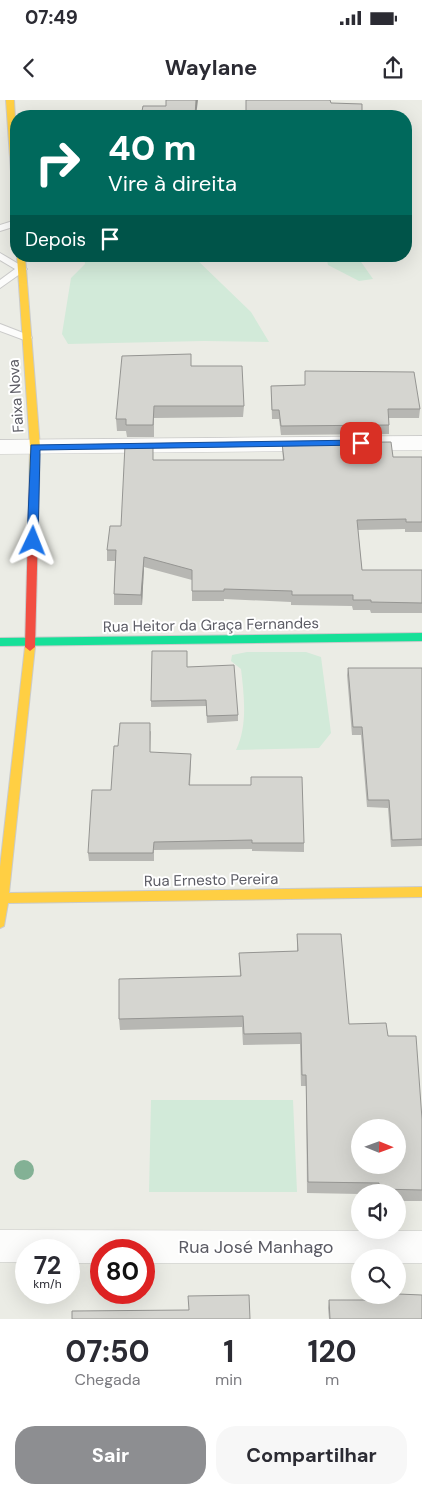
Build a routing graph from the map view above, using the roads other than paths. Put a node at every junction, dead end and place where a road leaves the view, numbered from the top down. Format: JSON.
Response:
{"nodes":[{"id":1,"x":10,"y":262,"type":"edge"},
{"id":2,"x":21,"y":262,"type":"edge"},
{"id":3,"x":22,"y":269,"type":"junction"},
{"id":4,"x":0,"y":285,"type":"edge"},
{"id":5,"x":0,"y":327,"type":"edge"},
{"id":6,"x":27,"y":338,"type":"junction"},
{"id":7,"x":422,"y":443,"type":"edge"},
{"id":8,"x":0,"y":447,"type":"edge"},
{"id":9,"x":35,"y":447,"type":"junction"},
{"id":10,"x":422,"y":637,"type":"edge"},
{"id":11,"x":0,"y":642,"type":"edge"},
{"id":12,"x":30,"y":642,"type":"junction"},
{"id":13,"x":422,"y":892,"type":"edge"},
{"id":14,"x":1,"y":898,"type":"edge"},
{"id":15,"x":0,"y":923,"type":"edge"},
{"id":16,"x":0,"y":1246,"type":"edge"},
{"id":17,"x":422,"y":1247,"type":"edge"}],
"edges":[{"from":1,"to":3,"type":"lane"},
{"from":2,"to":3,"type":"main road","name":"Faixa Nova"},
{"from":3,"to":4,"type":"lane"},
{"from":3,"to":6,"type":"main road","name":"Faixa Nova"},
{"from":5,"to":6,"type":"lane"},
{"from":6,"to":9,"type":"main road","name":"Faixa Nova"},
{"from":7,"to":9,"type":"street"},
{"from":8,"to":9,"type":"street"},
{"from":9,"to":12,"type":"main road","name":"Faixa Nova"},
{"from":10,"to":12,"type":"main road","name":"Rua Heitor da Graça Fernandes"},
{"from":11,"to":12,"type":"main road","name":"Rua Heitor da Graça Fernandes"},
{"from":12,"to":14,"type":"main road","name":"Faixa Nova"},
{"from":13,"to":14,"type":"main road","name":"Rua Ernesto Pereira"},
{"from":14,"to":15,"type":"main road","name":"Faixa Nova"},
{"from":16,"to":17,"type":"street","name":"Rua José Manhago"}]}
